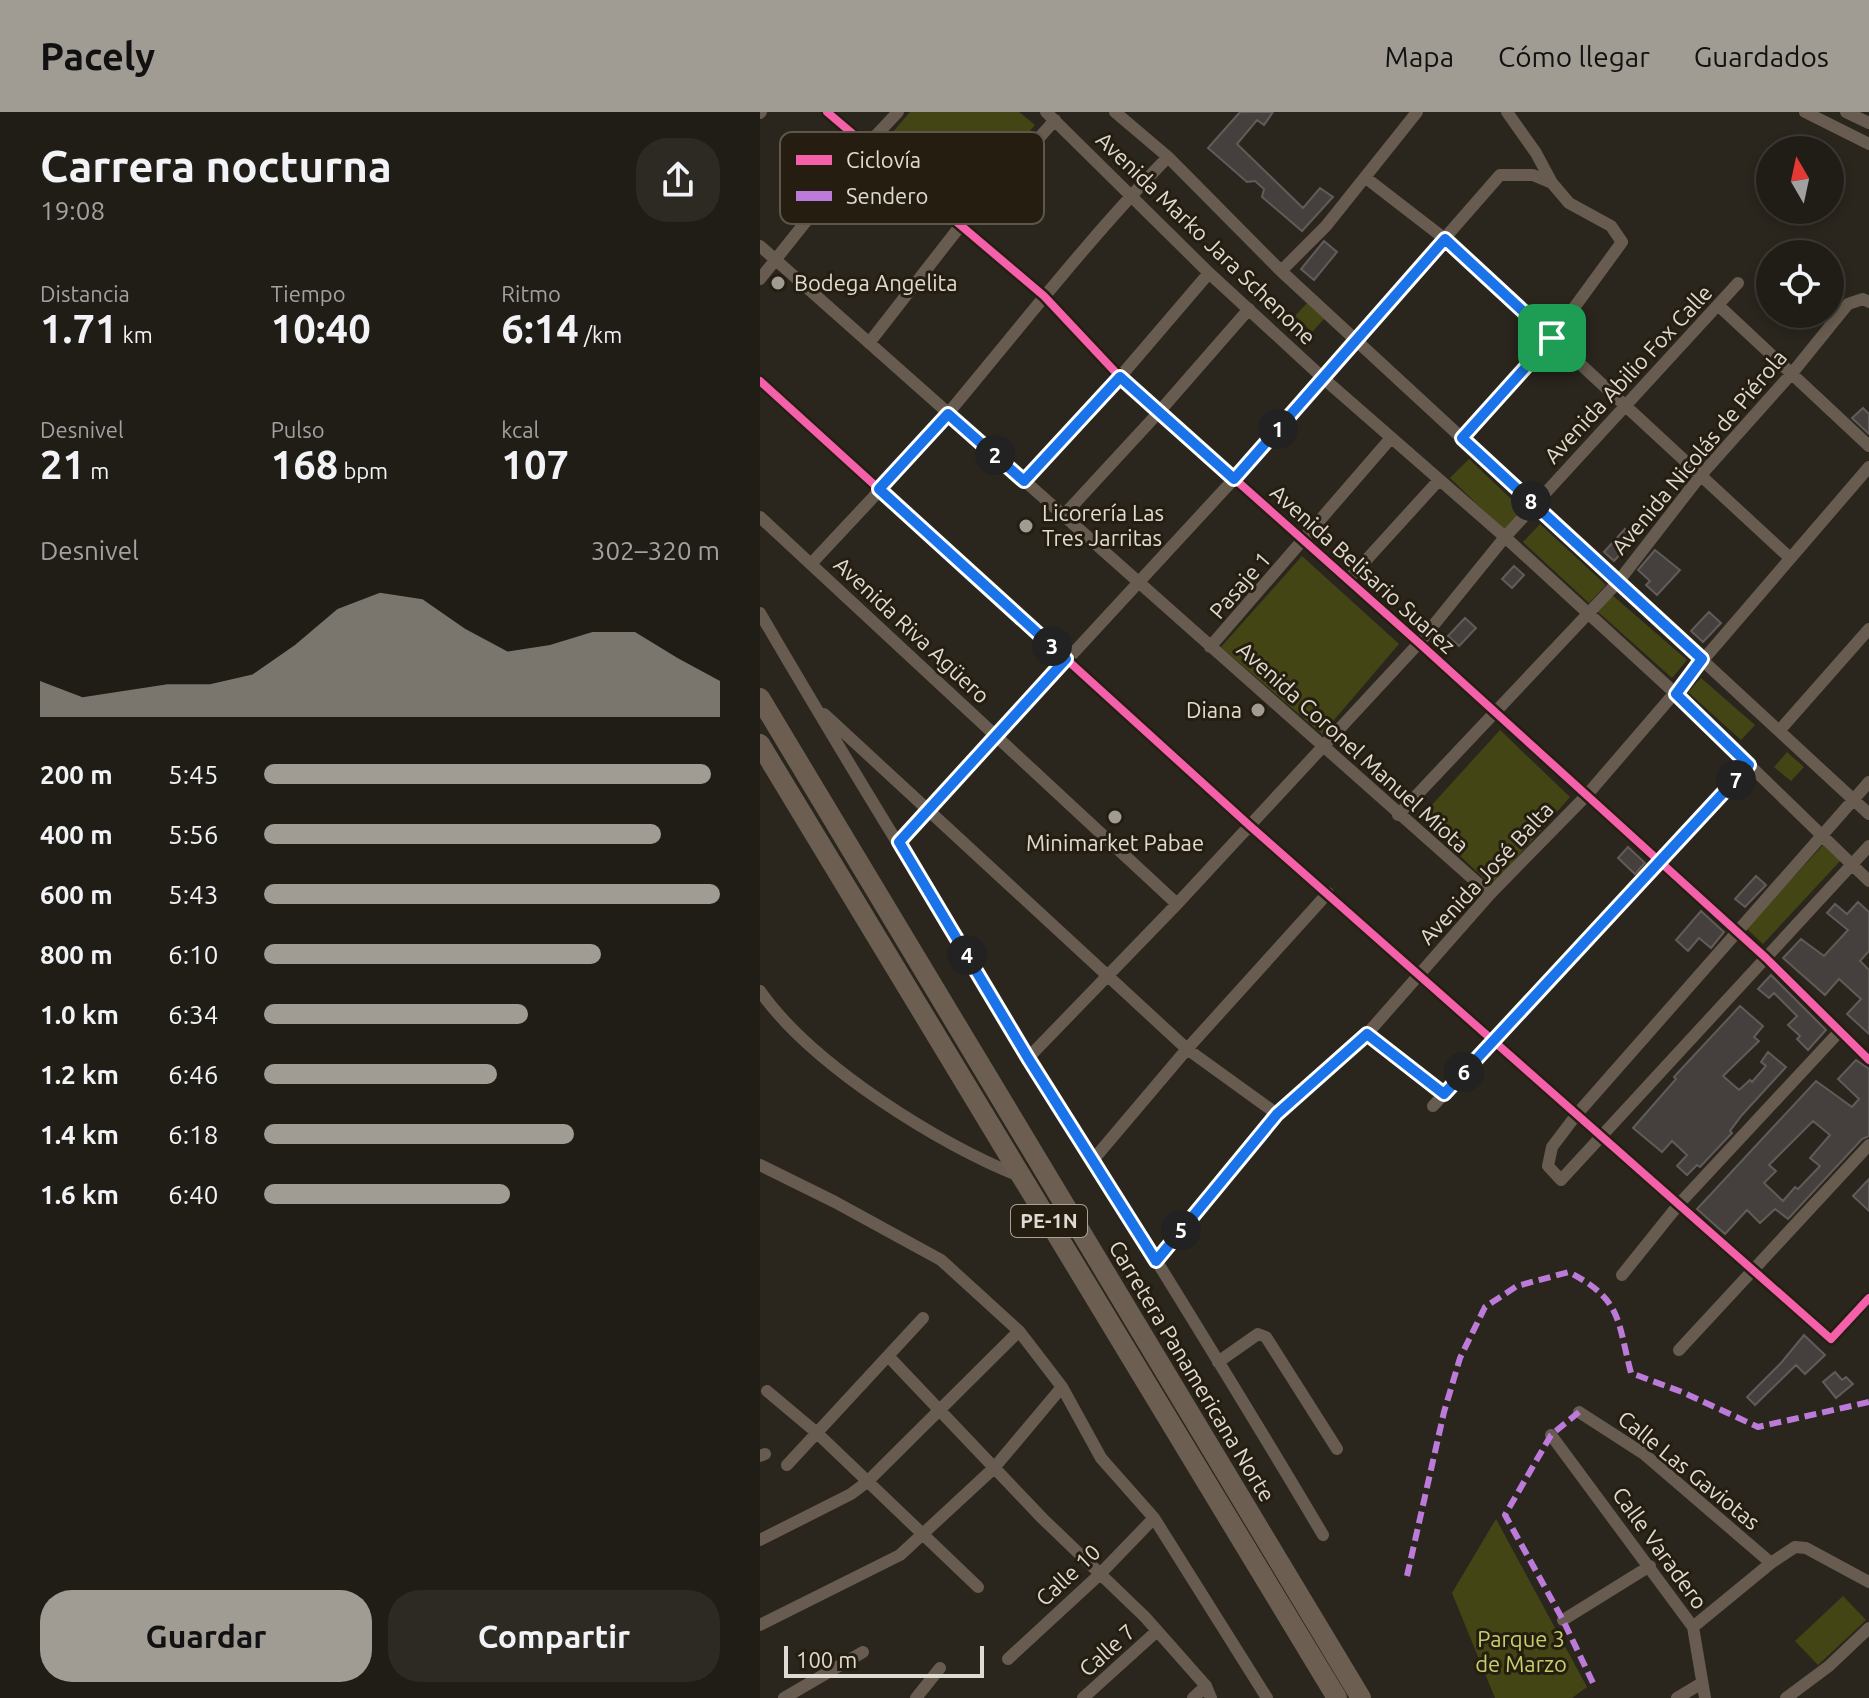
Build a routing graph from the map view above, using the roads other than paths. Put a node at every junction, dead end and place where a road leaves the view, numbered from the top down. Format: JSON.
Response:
{"nodes":[{"id":1,"x":827,"y":112,"type":"edge"},
{"id":2,"x":898,"y":112,"type":"edge"},
{"id":3,"x":1115,"y":112,"type":"edge"},
{"id":4,"x":1417,"y":112,"type":"edge"},
{"id":5,"x":1507,"y":112,"type":"edge"},
{"id":6,"x":1805,"y":112,"type":"edge"},
{"id":7,"x":1846,"y":112,"type":"edge"},
{"id":8,"x":1051,"y":116,"type":"edge"},
{"id":9,"x":1869,"y":123,"type":"edge"},
{"id":10,"x":851,"y":132,"type":"edge"},
{"id":11,"x":879,"y":132,"type":"edge"},
{"id":12,"x":1038,"y":132,"type":"edge"},
{"id":13,"x":1869,"y":144,"type":"edge"},
{"id":14,"x":1168,"y":157,"type":"junction"},
{"id":15,"x":1366,"y":178,"type":"junction"},
{"id":16,"x":1552,"y":183,"type":"junction"},
{"id":17,"x":1131,"y":194,"type":"junction"},
{"id":18,"x":805,"y":224,"type":"edge"},
{"id":19,"x":961,"y":225,"type":"joint"},
{"id":20,"x":1445,"y":239,"type":"junction"},
{"id":21,"x":760,"y":246,"type":"edge"},
{"id":22,"x":777,"y":260,"type":"junction"},
{"id":23,"x":1281,"y":271,"type":"junction"},
{"id":24,"x":1209,"y":273,"type":"junction"},
{"id":25,"x":760,"y":279,"type":"edge"},
{"id":26,"x":1738,"y":283,"type":"dead end"},
{"id":27,"x":1044,"y":296,"type":"junction"},
{"id":28,"x":1869,"y":302,"type":"edge"},
{"id":29,"x":1718,"y":305,"type":"junction"},
{"id":30,"x":1249,"y":309,"type":"junction"},
{"id":31,"x":1552,"y":338,"type":"junction"},
{"id":32,"x":1355,"y":339,"type":"junction"},
{"id":33,"x":869,"y":343,"type":"junction"},
{"id":34,"x":1793,"y":372,"type":"junction"},
{"id":35,"x":1120,"y":377,"type":"junction"},
{"id":36,"x":1323,"y":378,"type":"junction"},
{"id":37,"x":760,"y":381,"type":"edge"},
{"id":38,"x":1625,"y":405,"type":"junction"},
{"id":39,"x":1159,"y":412,"type":"junction"},
{"id":40,"x":948,"y":414,"type":"junction"},
{"id":41,"x":1391,"y":438,"type":"junction"},
{"id":42,"x":1462,"y":438,"type":"junction"},
{"id":43,"x":1869,"y":446,"type":"edge"},
{"id":44,"x":1869,"y":467,"type":"edge"},
{"id":45,"x":1701,"y":475,"type":"junction"},
{"id":46,"x":1234,"y":479,"type":"junction"},
{"id":47,"x":1439,"y":480,"type":"junction"},
{"id":48,"x":1024,"y":481,"type":"junction"},
{"id":49,"x":879,"y":489,"type":"junction"},
{"id":50,"x":1535,"y":505,"type":"junction"},
{"id":51,"x":1063,"y":516,"type":"junction"},
{"id":52,"x":760,"y":517,"type":"edge"},
{"id":53,"x":1505,"y":537,"type":"junction"},
{"id":54,"x":1304,"y":540,"type":"junction"},
{"id":55,"x":1790,"y":558,"type":"junction"},
{"id":56,"x":811,"y":564,"type":"junction"},
{"id":57,"x":1348,"y":580,"type":"junction"},
{"id":58,"x":1138,"y":582,"type":"junction"},
{"id":59,"x":1618,"y":582,"type":"junction"},
{"id":60,"x":760,"y":613,"type":"edge"},
{"id":61,"x":1588,"y":614,"type":"junction"},
{"id":62,"x":1869,"y":629,"type":"edge"},
{"id":63,"x":1419,"y":643,"type":"junction"},
{"id":64,"x":1210,"y":647,"type":"junction"},
{"id":65,"x":1066,"y":659,"type":"junction"},
{"id":66,"x":1702,"y":659,"type":"junction"},
{"id":67,"x":1676,"y":694,"type":"junction"},
{"id":68,"x":760,"y":698,"type":"edge"},
{"id":69,"x":813,"y":703,"type":"junction"},
{"id":70,"x":1494,"y":712,"type":"junction"},
{"id":71,"x":1779,"y":731,"type":"junction"},
{"id":72,"x":997,"y":735,"type":"junction"},
{"id":73,"x":760,"y":744,"type":"edge"},
{"id":74,"x":1322,"y":745,"type":"junction"},
{"id":75,"x":1749,"y":765,"type":"junction"},
{"id":76,"x":1869,"y":782,"type":"edge"},
{"id":77,"x":1586,"y":796,"type":"junction"},
{"id":78,"x":1854,"y":799,"type":"junction"},
{"id":79,"x":928,"y":809,"type":"junction"},
{"id":80,"x":1869,"y":814,"type":"edge"},
{"id":81,"x":1398,"y":815,"type":"junction"},
{"id":82,"x":1250,"y":826,"type":"junction"},
{"id":83,"x":1823,"y":835,"type":"junction"},
{"id":84,"x":899,"y":842,"type":"junction"},
{"id":85,"x":1869,"y":846,"type":"edge"},
{"id":86,"x":1659,"y":863,"type":"junction"},
{"id":87,"x":1853,"y":864,"type":"junction"},
{"id":88,"x":1869,"y":881,"type":"edge"},
{"id":89,"x":1328,"y":893,"type":"junction"},
{"id":90,"x":1490,"y":894,"type":"junction"},
{"id":91,"x":1177,"y":904,"type":"junction"},
{"id":92,"x":1735,"y":931,"type":"junction"},
{"id":93,"x":1766,"y":958,"type":"junction"},
{"id":94,"x":1420,"y":974,"type":"junction"},
{"id":95,"x":1108,"y":976,"type":"junction"},
{"id":96,"x":760,"y":991,"type":"edge"},
{"id":97,"x":1839,"y":1032,"type":"junction"},
{"id":98,"x":1367,"y":1034,"type":"junction"},
{"id":99,"x":1494,"y":1040,"type":"junction"},
{"id":100,"x":1187,"y":1049,"type":"junction"},
{"id":101,"x":1028,"y":1058,"type":"junction"},
{"id":102,"x":1869,"y":1060,"type":"edge"},
{"id":103,"x":1444,"y":1094,"type":"junction"},
{"id":104,"x":1433,"y":1106,"type":"dead end"},
{"id":105,"x":1277,"y":1114,"type":"junction"},
{"id":106,"x":1577,"y":1114,"type":"junction"},
{"id":107,"x":1601,"y":1137,"type":"junction"},
{"id":108,"x":1869,"y":1145,"type":"edge"},
{"id":109,"x":1093,"y":1160,"type":"junction"},
{"id":110,"x":760,"y":1165,"type":"edge"},
{"id":111,"x":1022,"y":1177,"type":"junction"},
{"id":112,"x":1679,"y":1204,"type":"junction"},
{"id":113,"x":1156,"y":1261,"type":"junction"},
{"id":114,"x":1753,"y":1270,"type":"junction"},
{"id":115,"x":1622,"y":1275,"type":"dead end"},
{"id":116,"x":1869,"y":1298,"type":"edge"},
{"id":117,"x":923,"y":1318,"type":"dead end"},
{"id":118,"x":1019,"y":1331,"type":"junction"},
{"id":119,"x":1679,"y":1350,"type":"dead end"},
{"id":120,"x":889,"y":1357,"type":"junction"},
{"id":121,"x":1218,"y":1362,"type":"junction"},
{"id":122,"x":1062,"y":1387,"type":"junction"},
{"id":123,"x":767,"y":1391,"type":"dead end"},
{"id":124,"x":940,"y":1411,"type":"junction"},
{"id":125,"x":1579,"y":1412,"type":"dead end"},
{"id":126,"x":817,"y":1433,"type":"junction"},
{"id":127,"x":1551,"y":1435,"type":"dead end"},
{"id":128,"x":1337,"y":1449,"type":"dead end"},
{"id":129,"x":787,"y":1465,"type":"dead end"},
{"id":130,"x":994,"y":1468,"type":"junction"},
{"id":131,"x":867,"y":1482,"type":"junction"},
{"id":132,"x":1154,"y":1518,"type":"junction"},
{"id":133,"x":922,"y":1535,"type":"junction"},
{"id":134,"x":1323,"y":1535,"type":"dead end"},
{"id":135,"x":760,"y":1540,"type":"edge"},
{"id":136,"x":1771,"y":1563,"type":"junction"},
{"id":137,"x":1650,"y":1566,"type":"junction"},
{"id":138,"x":1099,"y":1575,"type":"junction"},
{"id":139,"x":1869,"y":1582,"type":"edge"},
{"id":140,"x":978,"y":1587,"type":"dead end"},
{"id":141,"x":1563,"y":1620,"type":"dead end"},
{"id":142,"x":760,"y":1625,"type":"edge"},
{"id":143,"x":1693,"y":1627,"type":"junction"},
{"id":144,"x":1869,"y":1628,"type":"edge"},
{"id":145,"x":1157,"y":1631,"type":"junction"},
{"id":146,"x":863,"y":1652,"type":"dead end"},
{"id":147,"x":1008,"y":1659,"type":"dead end"},
{"id":148,"x":940,"y":1668,"type":"dead end"},
{"id":149,"x":1702,"y":1683,"type":"junction"},
{"id":150,"x":1208,"y":1692,"type":"edge"},
{"id":151,"x":784,"y":1698,"type":"edge"},
{"id":152,"x":916,"y":1698,"type":"edge"},
{"id":153,"x":1083,"y":1698,"type":"edge"},
{"id":154,"x":1193,"y":1698,"type":"edge"},
{"id":155,"x":1267,"y":1698,"type":"edge"},
{"id":156,"x":1337,"y":1698,"type":"edge"},
{"id":157,"x":1361,"y":1698,"type":"edge"},
{"id":158,"x":1677,"y":1698,"type":"edge"},
{"id":159,"x":1705,"y":1698,"type":"edge"},
{"id":160,"x":1786,"y":1698,"type":"edge"}],
"edges":[{"from":1,"to":10,"type":"street","name":"Avenida Belisario Suarez"},
{"from":2,"to":11,"type":"street"},
{"from":3,"to":14,"type":"street","name":"Avenida Marko Jara Schenone"},
{"from":4,"to":15,"type":"street"},
{"from":5,"to":16,"type":"street"},
{"from":6,"to":13,"type":"street"},
{"from":7,"to":9,"type":"street"},
{"from":8,"to":12,"type":"street"},
{"from":8,"to":17,"type":"street","name":"Avenida Marko Jara Schenone"},
{"from":14,"to":17,"type":"street"},
{"from":14,"to":23,"type":"street","name":"Avenida Marko Jara Schenone"},
{"from":15,"to":20,"type":"street"},
{"from":15,"to":23,"type":"street"},
{"from":16,"to":20,"type":"street"},
{"from":16,"to":31,"type":"street"},
{"from":17,"to":24,"type":"street","name":"Avenida Marko Jara Schenone"},
{"from":17,"to":27,"type":"street"},
{"from":18,"to":22,"type":"street"},
{"from":19,"to":27,"type":"street","name":"Avenida Belisario Suarez"},
{"from":19,"to":33,"type":"street"},
{"from":20,"to":31,"type":"street"},
{"from":20,"to":32,"type":"street"},
{"from":21,"to":22,"type":"street","name":"Avenida Coronel Manuel Miota"},
{"from":22,"to":25,"type":"street"},
{"from":22,"to":33,"type":"street","name":"Avenida Coronel Manuel Miota"},
{"from":23,"to":32,"type":"street","name":"Avenida Marko Jara Schenone"},
{"from":24,"to":30,"type":"street","name":"Avenida Marko Jara Schenone"},
{"from":24,"to":35,"type":"street"},
{"from":26,"to":29,"type":"street","name":"Avenida Abilio Fox Calle"},
{"from":27,"to":35,"type":"street","name":"Avenida Belisario Suarez"},
{"from":27,"to":40,"type":"street"},
{"from":28,"to":34,"type":"street","name":"Avenida Nicolás de Piérola"},
{"from":29,"to":34,"type":"street"},
{"from":29,"to":38,"type":"street","name":"Avenida Abilio Fox Calle"},
{"from":30,"to":36,"type":"street","name":"Avenida Marko Jara Schenone"},
{"from":30,"to":39,"type":"street"},
{"from":31,"to":38,"type":"street"},
{"from":31,"to":42,"type":"street"},
{"from":32,"to":36,"type":"street"},
{"from":32,"to":42,"type":"street","name":"Avenida Marko Jara Schenone"},
{"from":33,"to":40,"type":"street","name":"Avenida Coronel Manuel Miota"},
{"from":34,"to":43,"type":"street"},
{"from":34,"to":45,"type":"street","name":"Avenida Nicolás de Piérola"},
{"from":35,"to":39,"type":"street","name":"Avenida Belisario Suarez"},
{"from":35,"to":48,"type":"street"},
{"from":36,"to":41,"type":"street","name":"Avenida Marko Jara Schenone"},
{"from":36,"to":46,"type":"street"},
{"from":37,"to":49,"type":"street"},
{"from":38,"to":45,"type":"street"},
{"from":38,"to":50,"type":"street","name":"Avenida Abilio Fox Calle"},
{"from":39,"to":46,"type":"street","name":"Avenida Belisario Suarez"},
{"from":39,"to":51,"type":"street"},
{"from":40,"to":48,"type":"street","name":"Avenida Coronel Manuel Miota"},
{"from":40,"to":49,"type":"street"},
{"from":41,"to":47,"type":"street","name":"Avenida Marko Jara Schenone"},
{"from":41,"to":54,"type":"street","name":"Pasaje 1"},
{"from":42,"to":50,"type":"street","name":"Avenida Marko Jara Schenone"},
{"from":44,"to":55,"type":"street","name":"Avenida José Balta"},
{"from":45,"to":55,"type":"street"},
{"from":45,"to":59,"type":"street","name":"Avenida Nicolás de Piérola"},
{"from":46,"to":54,"type":"street","name":"Avenida Belisario Suarez"},
{"from":46,"to":58,"type":"street"},
{"from":47,"to":53,"type":"street","name":"Avenida Marko Jara Schenone"},
{"from":47,"to":57,"type":"street"},
{"from":48,"to":51,"type":"street","name":"Avenida Coronel Manuel Miota"},
{"from":49,"to":56,"type":"street"},
{"from":49,"to":65,"type":"street"},
{"from":50,"to":53,"type":"street","name":"Avenida Abilio Fox Calle"},
{"from":50,"to":59,"type":"street","name":"Avenida Marko Jara Schenone"},
{"from":51,"to":58,"type":"street","name":"Avenida Coronel Manuel Miota"},
{"from":52,"to":56,"type":"street","name":"Avenida Riva Agüero"},
{"from":53,"to":61,"type":"street","name":"Avenida Marko Jara Schenone"},
{"from":53,"to":63,"type":"street","name":"Avenida Abilio Fox Calle"},
{"from":54,"to":57,"type":"street","name":"Avenida Belisario Suarez"},
{"from":54,"to":64,"type":"street","name":"Pasaje 1"},
{"from":55,"to":66,"type":"street","name":"Avenida José Balta"},
{"from":56,"to":72,"type":"street","name":"Avenida Riva Agüero"},
{"from":57,"to":63,"type":"street","name":"Avenida Belisario Suarez"},
{"from":58,"to":64,"type":"street","name":"Avenida Coronel Manuel Miota"},
{"from":58,"to":65,"type":"street"},
{"from":59,"to":61,"type":"street","name":"Avenida Nicolás de Piérola"},
{"from":59,"to":66,"type":"street","name":"Avenida Marko Jara Schenone"},
{"from":60,"to":69,"type":"street"},
{"from":61,"to":67,"type":"street","name":"Avenida Marko Jara Schenone"},
{"from":61,"to":70,"type":"street","name":"Avenida Nicolás de Piérola"},
{"from":62,"to":71,"type":"street"},
{"from":63,"to":70,"type":"street","name":"Avenida Belisario Suarez"},
{"from":63,"to":74,"type":"street","name":"Avenida Abilio Fox Calle"},
{"from":64,"to":74,"type":"street","name":"Avenida Coronel Manuel Miota"},
{"from":65,"to":72,"type":"street"},
{"from":65,"to":82,"type":"street"},
{"from":66,"to":67,"type":"street","name":"Avenida José Balta"},
{"from":66,"to":71,"type":"street","name":"Avenida Marko Jara Schenone"},
{"from":67,"to":75,"type":"street","name":"Avenida Marko Jara Schenone"},
{"from":67,"to":77,"type":"street","name":"Avenida José Balta"},
{"from":68,"to":157,"type":"highway","name":"Carretera Panamericana Norte","number":"PE-1N"},
{"from":69,"to":79,"type":"street"},
{"from":69,"to":84,"type":"street"},
{"from":70,"to":77,"type":"street","name":"Avenida Belisario Suarez"},
{"from":70,"to":81,"type":"street","name":"Avenida Nicolás de Piérola"},
{"from":71,"to":78,"type":"street","name":"Avenida Marko Jara Schenone"},
{"from":72,"to":79,"type":"street"},
{"from":72,"to":91,"type":"street","name":"Avenida Riva Agüero"},
{"from":73,"to":111,"type":"highway","name":"Carretera Panamericana Norte","number":"PE-1N"},
{"from":74,"to":81,"type":"street","name":"Avenida Coronel Manuel Miota"},
{"from":74,"to":82,"type":"street","name":"Avenida Abilio Fox Calle"},
{"from":75,"to":83,"type":"street","name":"Avenida Marko Jara Schenone"},
{"from":75,"to":86,"type":"street"},
{"from":76,"to":78,"type":"street"},
{"from":77,"to":86,"type":"street","name":"Avenida Belisario Suarez"},
{"from":77,"to":90,"type":"street","name":"Avenida José Balta"},
{"from":78,"to":80,"type":"street","name":"Avenida Marko Jara Schenone"},
{"from":78,"to":83,"type":"street"},
{"from":79,"to":84,"type":"street"},
{"from":79,"to":95,"type":"street"},
{"from":81,"to":90,"type":"street","name":"Avenida Coronel Manuel Miota"},
{"from":82,"to":89,"type":"street"},
{"from":82,"to":91,"type":"street","name":"Avenida Abilio Fox Calle"},
{"from":83,"to":87,"type":"street","name":"Avenida Marko Jara Schenone"},
{"from":83,"to":92,"type":"street"},
{"from":84,"to":101,"type":"street"},
{"from":85,"to":87,"type":"street"},
{"from":86,"to":92,"type":"street","name":"Avenida Belisario Suarez"},
{"from":86,"to":99,"type":"street"},
{"from":87,"to":88,"type":"street","name":"Avenida Marko Jara Schenone"},
{"from":87,"to":93,"type":"street"},
{"from":89,"to":94,"type":"street"},
{"from":89,"to":100,"type":"street"},
{"from":90,"to":94,"type":"street","name":"Avenida José Balta"},
{"from":91,"to":95,"type":"street","name":"Avenida Abilio Fox Calle"},
{"from":92,"to":93,"type":"street","name":"Avenida Belisario Suarez"},
{"from":92,"to":106,"type":"street"},
{"from":93,"to":97,"type":"street","name":"Avenida Belisario Suarez"},
{"from":93,"to":107,"type":"street"},
{"from":94,"to":98,"type":"street","name":"Avenida José Balta"},
{"from":94,"to":99,"type":"street"},
{"from":95,"to":100,"type":"street"},
{"from":95,"to":101,"type":"street","name":"Avenida Abilio Fox Calle"},
{"from":96,"to":111,"type":"street"},
{"from":97,"to":102,"type":"street","name":"Avenida Belisario Suarez"},
{"from":97,"to":112,"type":"street"},
{"from":98,"to":103,"type":"street"},
{"from":98,"to":105,"type":"street","name":"Avenida José Balta"},
{"from":99,"to":103,"type":"street"},
{"from":99,"to":106,"type":"street"},
{"from":100,"to":105,"type":"street"},
{"from":100,"to":109,"type":"street"},
{"from":101,"to":109,"type":"street"},
{"from":103,"to":104,"type":"street"},
{"from":105,"to":113,"type":"street","name":"Avenida José Balta"},
{"from":106,"to":107,"type":"street"},
{"from":106,"to":107,"type":"street"},
{"from":107,"to":112,"type":"street"},
{"from":108,"to":114,"type":"street"},
{"from":109,"to":113,"type":"street"},
{"from":110,"to":118,"type":"street"},
{"from":111,"to":156,"type":"highway","name":"Carretera Panamericana Norte","number":"PE-1N"},
{"from":112,"to":114,"type":"street"},
{"from":112,"to":115,"type":"street"},
{"from":113,"to":121,"type":"street"},
{"from":114,"to":116,"type":"street"},
{"from":114,"to":119,"type":"street"},
{"from":117,"to":120,"type":"street"},
{"from":118,"to":122,"type":"street"},
{"from":118,"to":124,"type":"street"},
{"from":120,"to":124,"type":"street"},
{"from":120,"to":126,"type":"street"},
{"from":121,"to":128,"type":"street"},
{"from":121,"to":134,"type":"street"},
{"from":122,"to":130,"type":"street"},
{"from":122,"to":132,"type":"street"},
{"from":123,"to":126,"type":"street"},
{"from":124,"to":130,"type":"street"},
{"from":124,"to":131,"type":"street"},
{"from":125,"to":136,"type":"street","name":"Calle Las Gaviotas"},
{"from":126,"to":129,"type":"street"},
{"from":126,"to":131,"type":"street"},
{"from":127,"to":137,"type":"street","name":"Calle Varadero"},
{"from":130,"to":133,"type":"street"},
{"from":130,"to":138,"type":"street"},
{"from":131,"to":133,"type":"street"},
{"from":131,"to":135,"type":"street"},
{"from":132,"to":138,"type":"street","name":"Calle 10"},
{"from":132,"to":155,"type":"street"},
{"from":133,"to":140,"type":"street"},
{"from":133,"to":142,"type":"street"},
{"from":136,"to":139,"type":"street"},
{"from":136,"to":143,"type":"street"},
{"from":137,"to":141,"type":"street"},
{"from":137,"to":143,"type":"street","name":"Calle Varadero"},
{"from":138,"to":145,"type":"street"},
{"from":138,"to":147,"type":"street","name":"Calle 10"},
{"from":143,"to":149,"type":"street","name":"Calle Varadero"},
{"from":144,"to":160,"type":"street"},
{"from":145,"to":150,"type":"street"},
{"from":145,"to":153,"type":"street","name":"Calle 7"},
{"from":146,"to":151,"type":"street"},
{"from":148,"to":152,"type":"street"},
{"from":149,"to":158,"type":"street"},
{"from":149,"to":159,"type":"street","name":"Calle Varadero"},
{"from":150,"to":154,"type":"street"}]}
